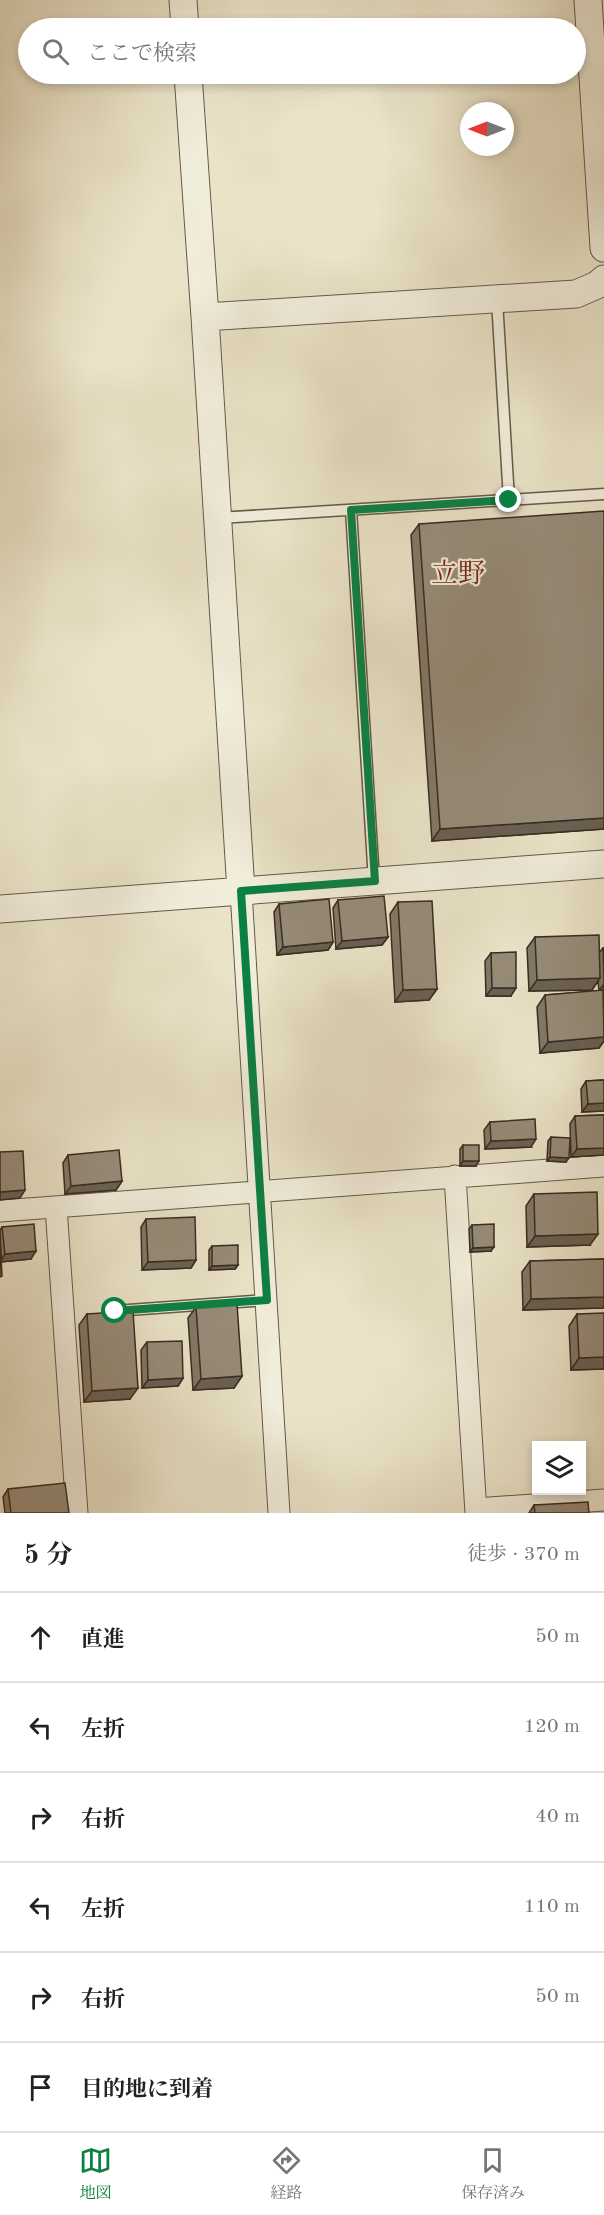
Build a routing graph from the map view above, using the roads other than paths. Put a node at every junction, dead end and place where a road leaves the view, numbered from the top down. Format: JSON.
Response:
{"nodes":[{"id":1,"x":183,"y":0,"type":"edge"},
{"id":2,"x":588,"y":0,"type":"edge"},
{"id":3,"x":184,"y":18,"type":"edge"},
{"id":4,"x":189,"y":84,"type":"edge"},
{"id":5,"x":604,"y":248,"type":"edge"},
{"id":6,"x":604,"y":279,"type":"edge"},
{"id":7,"x":497,"y":300,"type":"junction"},
{"id":8,"x":205,"y":317,"type":"junction"},
{"id":9,"x":604,"y":494,"type":"edge"},
{"id":10,"x":509,"y":500,"type":"junction"},
{"id":11,"x":351,"y":510,"type":"junction"},
{"id":12,"x":218,"y":518,"type":"junction"},
{"id":13,"x":604,"y":864,"type":"edge"},
{"id":14,"x":375,"y":881,"type":"junction"},
{"id":15,"x":241,"y":891,"type":"junction"},
{"id":16,"x":0,"y":909,"type":"edge"},
{"id":17,"x":604,"y":1166,"type":"edge"},
{"id":18,"x":455,"y":1176,"type":"junction"},
{"id":19,"x":260,"y":1192,"type":"junction"},
{"id":20,"x":56,"y":1207,"type":"junction"},
{"id":21,"x":0,"y":1211,"type":"edge"},
{"id":22,"x":267,"y":1300,"type":"junction"},
{"id":23,"x":115,"y":1311,"type":"edge"},
{"id":24,"x":604,"y":1500,"type":"edge"},
{"id":25,"x":476,"y":1511,"type":"edge"},
{"id":26,"x":77,"y":1513,"type":"edge"},
{"id":27,"x":279,"y":1513,"type":"edge"}],
"edges":[{"from":1,"to":3,"type":"street"},
{"from":2,"to":5,"type":"street"},
{"from":4,"to":8,"type":"street"},
{"from":6,"to":7,"type":"street"},
{"from":7,"to":8,"type":"street"},
{"from":7,"to":10,"type":"lane"},
{"from":8,"to":12,"type":"street"},
{"from":9,"to":10,"type":"lane"},
{"from":10,"to":11,"type":"lane"},
{"from":11,"to":12,"type":"lane"},
{"from":11,"to":14,"type":"lane"},
{"from":12,"to":15,"type":"street"},
{"from":13,"to":14,"type":"street"},
{"from":14,"to":15,"type":"street"},
{"from":15,"to":16,"type":"street"},
{"from":15,"to":19,"type":"street"},
{"from":17,"to":18,"type":"street"},
{"from":18,"to":19,"type":"street"},
{"from":18,"to":25,"type":"street"},
{"from":19,"to":20,"type":"street"},
{"from":19,"to":22,"type":"street"},
{"from":20,"to":21,"type":"street"},
{"from":20,"to":26,"type":"street"},
{"from":22,"to":23,"type":"lane"},
{"from":22,"to":27,"type":"street"},
{"from":24,"to":25,"type":"street"}]}
